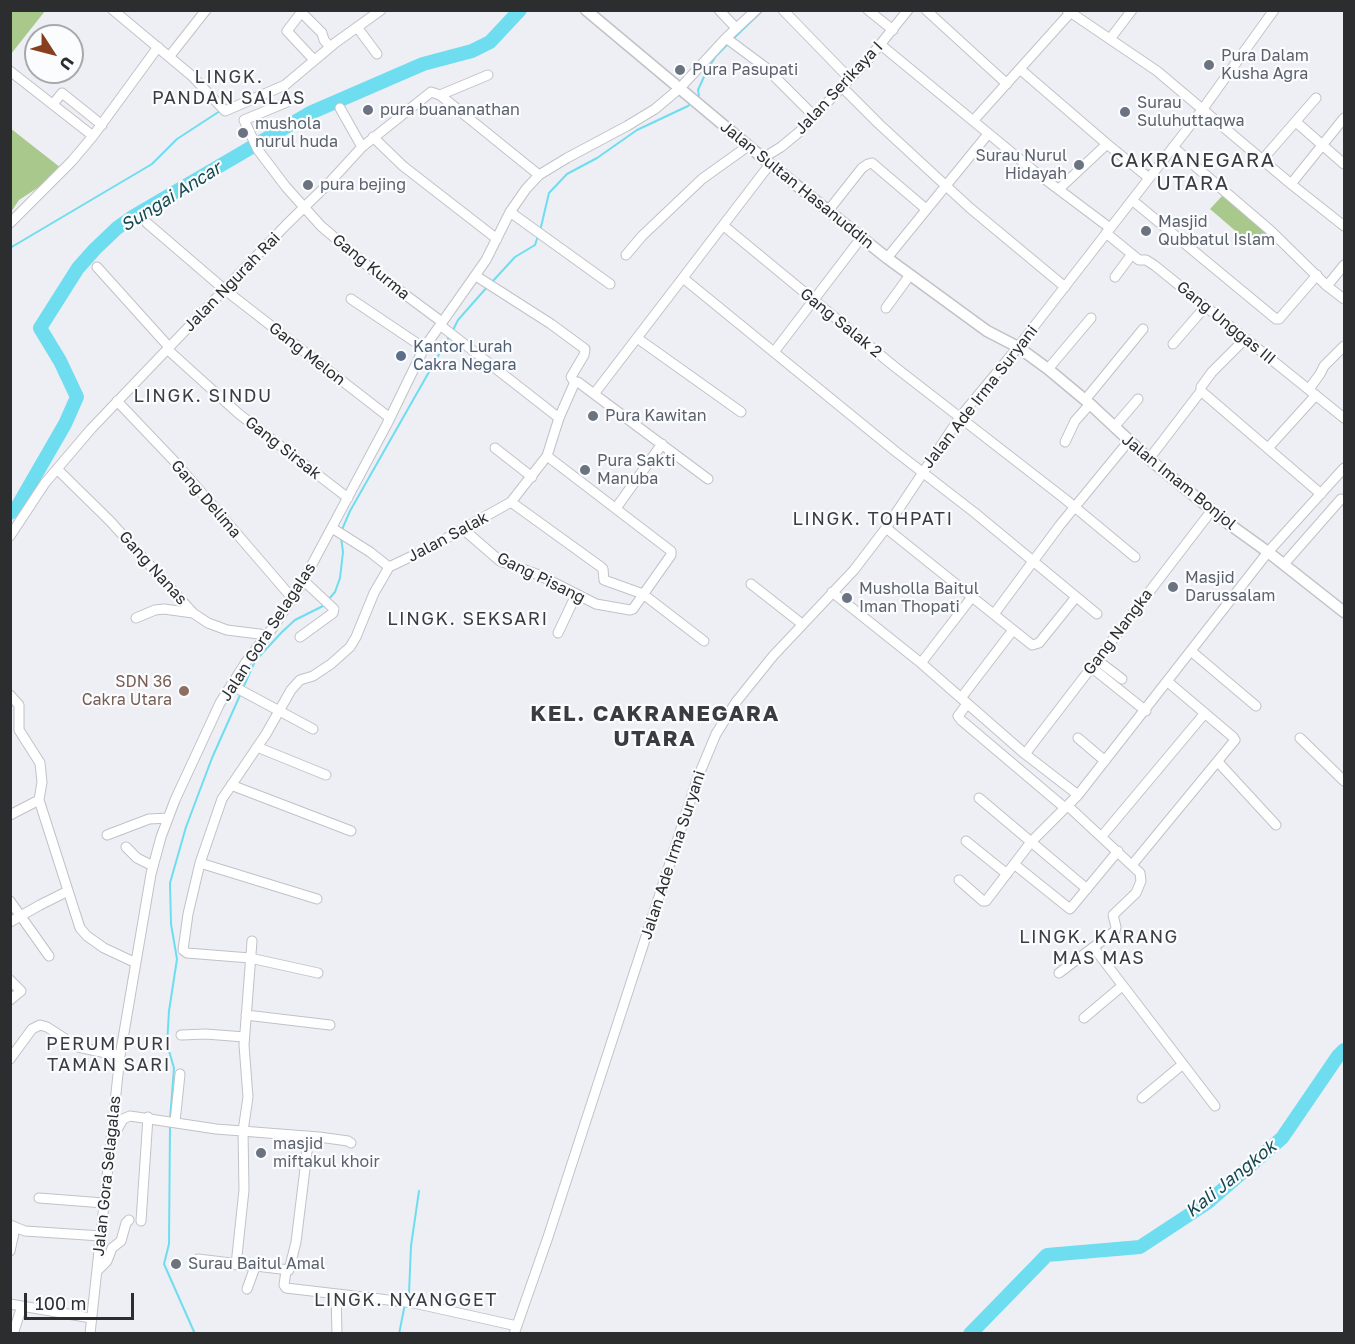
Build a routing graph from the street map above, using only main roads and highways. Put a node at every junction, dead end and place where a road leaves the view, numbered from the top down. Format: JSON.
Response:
{"nodes":[{"id":1,"x":593,"y":13,"type":"edge"},
{"id":2,"x":1017,"y":347,"type":"joint"},
{"id":3,"x":1344,"y":612,"type":"edge"}],
"edges":[{"from":1,"to":2,"type":"main road","name":"Jalan Sultan Hasanuddin"},
{"from":2,"to":3,"type":"main road","name":"Jalan Imam Bonjol"}]}
